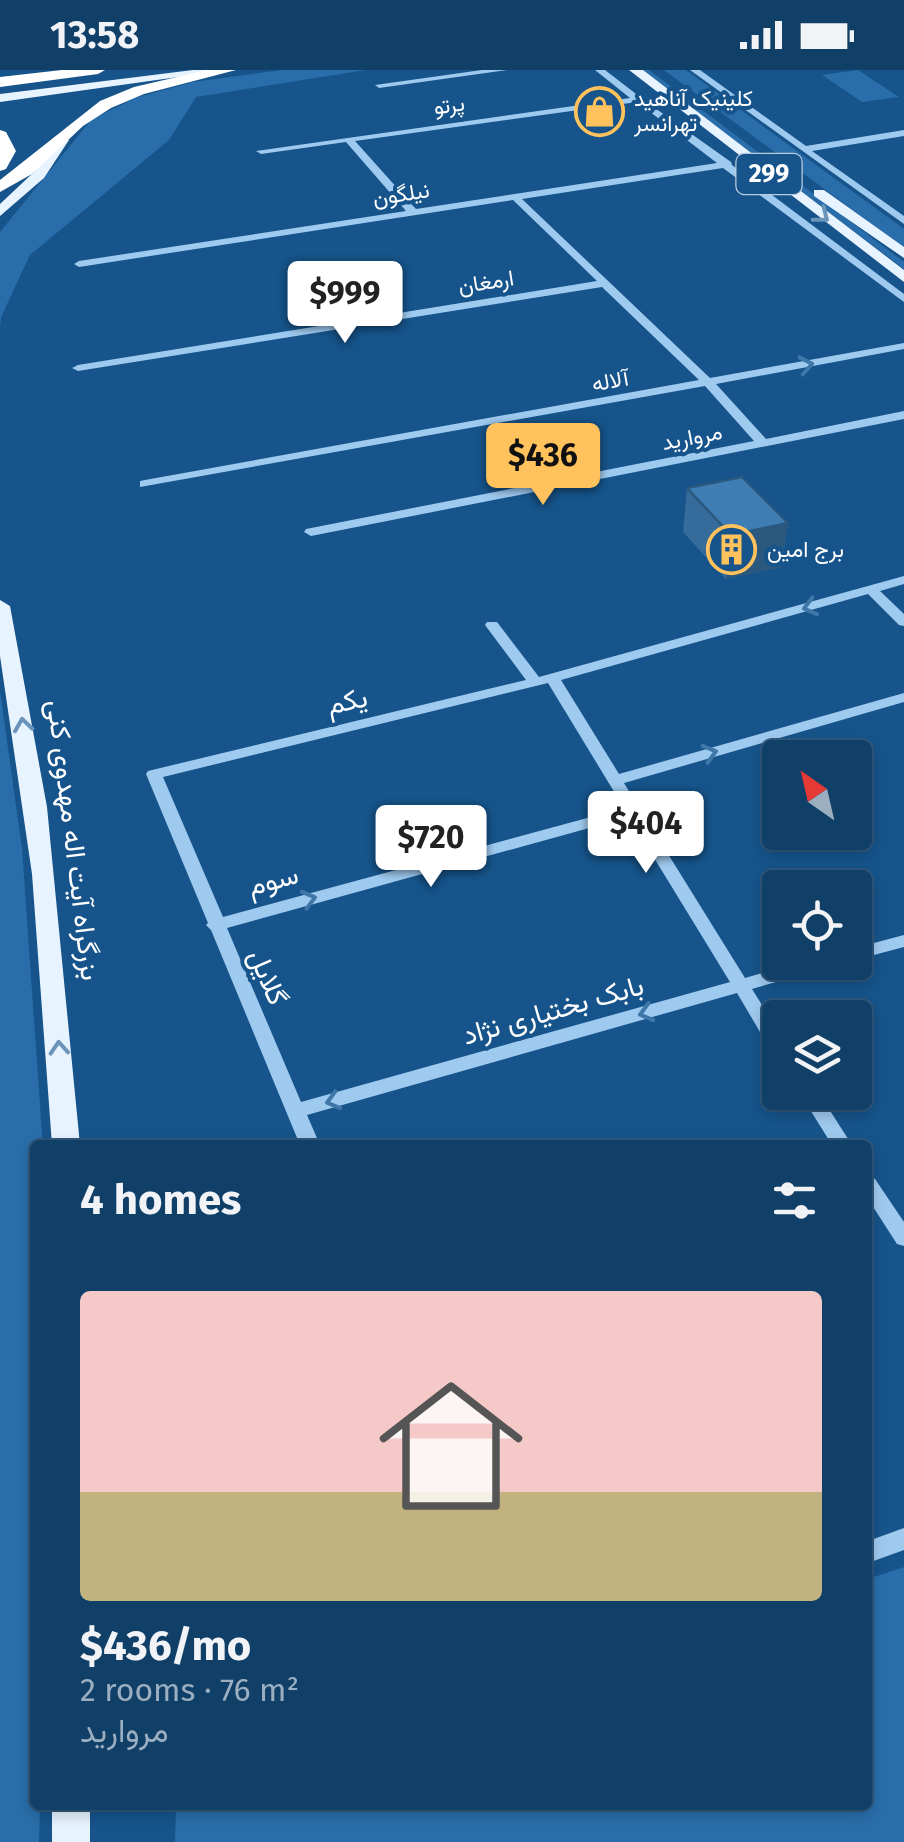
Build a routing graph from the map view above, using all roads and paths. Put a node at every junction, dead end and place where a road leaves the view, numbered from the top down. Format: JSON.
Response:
{"nodes":[{"id":1,"x":16,"y":70,"type":"edge"},
{"id":2,"x":98,"y":70,"type":"edge"},
{"id":3,"x":226,"y":70,"type":"edge"},
{"id":4,"x":502,"y":70,"type":"edge"},
{"id":5,"x":599,"y":70,"type":"edge"},
{"id":6,"x":635,"y":70,"type":"edge"},
{"id":7,"x":660,"y":70,"type":"edge"},
{"id":8,"x":694,"y":70,"type":"edge"},
{"id":9,"x":0,"y":72,"type":"edge"},
{"id":10,"x":0,"y":82,"type":"edge"},
{"id":11,"x":379,"y":85,"type":"dead end"},
{"id":12,"x":0,"y":98,"type":"edge"},
{"id":13,"x":642,"y":99,"type":"junction"},
{"id":14,"x":697,"y":119,"type":"junction"},
{"id":15,"x":904,"y":133,"type":"edge"},
{"id":16,"x":0,"y":135,"type":"edge"},
{"id":17,"x":694,"y":138,"type":"junction"},
{"id":18,"x":348,"y":139,"type":"junction"},
{"id":19,"x":62,"y":140,"type":"junction"},
{"id":20,"x":804,"y":149,"type":"junction"},
{"id":21,"x":261,"y":151,"type":"dead end"},
{"id":22,"x":728,"y":164,"type":"junction"},
{"id":23,"x":0,"y":166,"type":"edge"},
{"id":24,"x":0,"y":187,"type":"edge"},
{"id":25,"x":515,"y":197,"type":"junction"},
{"id":26,"x":0,"y":212,"type":"edge"},
{"id":27,"x":414,"y":212,"type":"junction"},
{"id":28,"x":904,"y":220,"type":"edge"},
{"id":29,"x":904,"y":254,"type":"edge"},
{"id":30,"x":80,"y":264,"type":"dead end"},
{"id":31,"x":904,"y":276,"type":"edge"},
{"id":32,"x":605,"y":283,"type":"junction"},
{"id":33,"x":904,"y":299,"type":"edge"},
{"id":34,"x":904,"y":346,"type":"edge"},
{"id":35,"x":78,"y":368,"type":"dead end"},
{"id":36,"x":710,"y":384,"type":"junction"},
{"id":37,"x":904,"y":415,"type":"edge"},
{"id":38,"x":761,"y":441,"type":"junction"},
{"id":39,"x":145,"y":484,"type":"dead end"},
{"id":40,"x":312,"y":532,"type":"dead end"},
{"id":41,"x":904,"y":580,"type":"edge"},
{"id":42,"x":870,"y":590,"type":"junction"},
{"id":43,"x":0,"y":606,"type":"edge"},
{"id":44,"x":904,"y":622,"type":"edge"},
{"id":45,"x":492,"y":625,"type":"dead end"},
{"id":46,"x":544,"y":680,"type":"junction"},
{"id":47,"x":904,"y":697,"type":"edge"},
{"id":48,"x":154,"y":774,"type":"joint"},
{"id":49,"x":616,"y":780,"type":"junction"},
{"id":50,"x":634,"y":810,"type":"junction"},
{"id":51,"x":215,"y":924,"type":"junction"},
{"id":52,"x":904,"y":941,"type":"edge"},
{"id":53,"x":872,"y":949,"type":"edge"},
{"id":54,"x":762,"y":980,"type":"edge"},
{"id":55,"x":740,"y":986,"type":"junction"},
{"id":56,"x":762,"y":1021,"type":"edge"},
{"id":57,"x":820,"y":1110,"type":"edge"},
{"id":58,"x":295,"y":1111,"type":"junction"},
{"id":59,"x":66,"y":1140,"type":"edge"},
{"id":60,"x":308,"y":1140,"type":"edge"},
{"id":61,"x":839,"y":1140,"type":"edge"},
{"id":62,"x":872,"y":1194,"type":"edge"},
{"id":63,"x":904,"y":1238,"type":"edge"},
{"id":64,"x":904,"y":1540,"type":"edge"},
{"id":65,"x":872,"y":1551,"type":"edge"},
{"id":66,"x":71,"y":1810,"type":"edge"},
{"id":67,"x":71,"y":1842,"type":"edge"}],
"edges":[{"from":1,"to":9,"type":"highway"},
{"from":2,"to":10,"type":"highway"},
{"from":3,"to":12,"type":"main road"},
{"from":3,"to":19,"type":"highway"},
{"from":4,"to":11,"type":"street","name":"پرتو"},
{"from":5,"to":13,"type":"street"},
{"from":6,"to":14,"type":"main road","number":"299"},
{"from":7,"to":29,"type":"main road","number":"299"},
{"from":8,"to":20,"type":"street"},
{"from":13,"to":17,"type":"street"},
{"from":13,"to":18,"type":"street","name":"پرتو"},
{"from":14,"to":17,"type":"street"},
{"from":14,"to":31,"type":"main road","number":"299","one_way":true},
{"from":15,"to":20,"type":"street"},
{"from":16,"to":23,"type":"highway"},
{"from":17,"to":22,"type":"street"},
{"from":18,"to":21,"type":"street","name":"پرتو"},
{"from":18,"to":27,"type":"street"},
{"from":19,"to":24,"type":"highway"},
{"from":19,"to":26,"type":"main road"},
{"from":20,"to":28,"type":"street"},
{"from":22,"to":25,"type":"street","name":"نیلگون"},
{"from":22,"to":33,"type":"street"},
{"from":25,"to":27,"type":"street","name":"نیلگون"},
{"from":25,"to":32,"type":"street"},
{"from":27,"to":30,"type":"street","name":"نیلگون"},
{"from":32,"to":35,"type":"street","name":"ارمغان"},
{"from":32,"to":36,"type":"street"},
{"from":36,"to":34,"type":"street","name":"آلاله","one_way":true},
{"from":36,"to":38,"type":"street"},
{"from":36,"to":39,"type":"street","name":"آلاله"},
{"from":37,"to":38,"type":"street","name":"مروارید"},
{"from":38,"to":40,"type":"street","name":"مروارید"},
{"from":41,"to":42,"type":"street","name":"یکم"},
{"from":42,"to":44,"type":"street"},
{"from":42,"to":46,"type":"street","name":"یکم","one_way":true},
{"from":59,"to":43,"type":"main road","name":"بزرگراه آیت اله مهدوی کنی","one_way":true},
{"from":45,"to":46,"type":"street"},
{"from":46,"to":48,"type":"street","name":"یکم"},
{"from":46,"to":49,"type":"street"},
{"from":49,"to":47,"type":"street","one_way":true},
{"from":48,"to":51,"type":"street","name":"گلایل"},
{"from":49,"to":50,"type":"street"},
{"from":51,"to":50,"type":"street","name":"سوم","one_way":true},
{"from":50,"to":55,"type":"street"},
{"from":51,"to":58,"type":"street","name":"گلایل"},
{"from":52,"to":53,"type":"street"},
{"from":54,"to":55,"type":"street","name":"بابک بختیاری نژاد"},
{"from":55,"to":56,"type":"street"},
{"from":55,"to":58,"type":"street","name":"بابک بختیاری نژاد","one_way":true},
{"from":57,"to":61,"type":"street"},
{"from":58,"to":60,"type":"street","name":"گلایل"},
{"from":62,"to":63,"type":"street"},
{"from":64,"to":65,"type":"street"},
{"from":66,"to":67,"type":"main road"}]}
